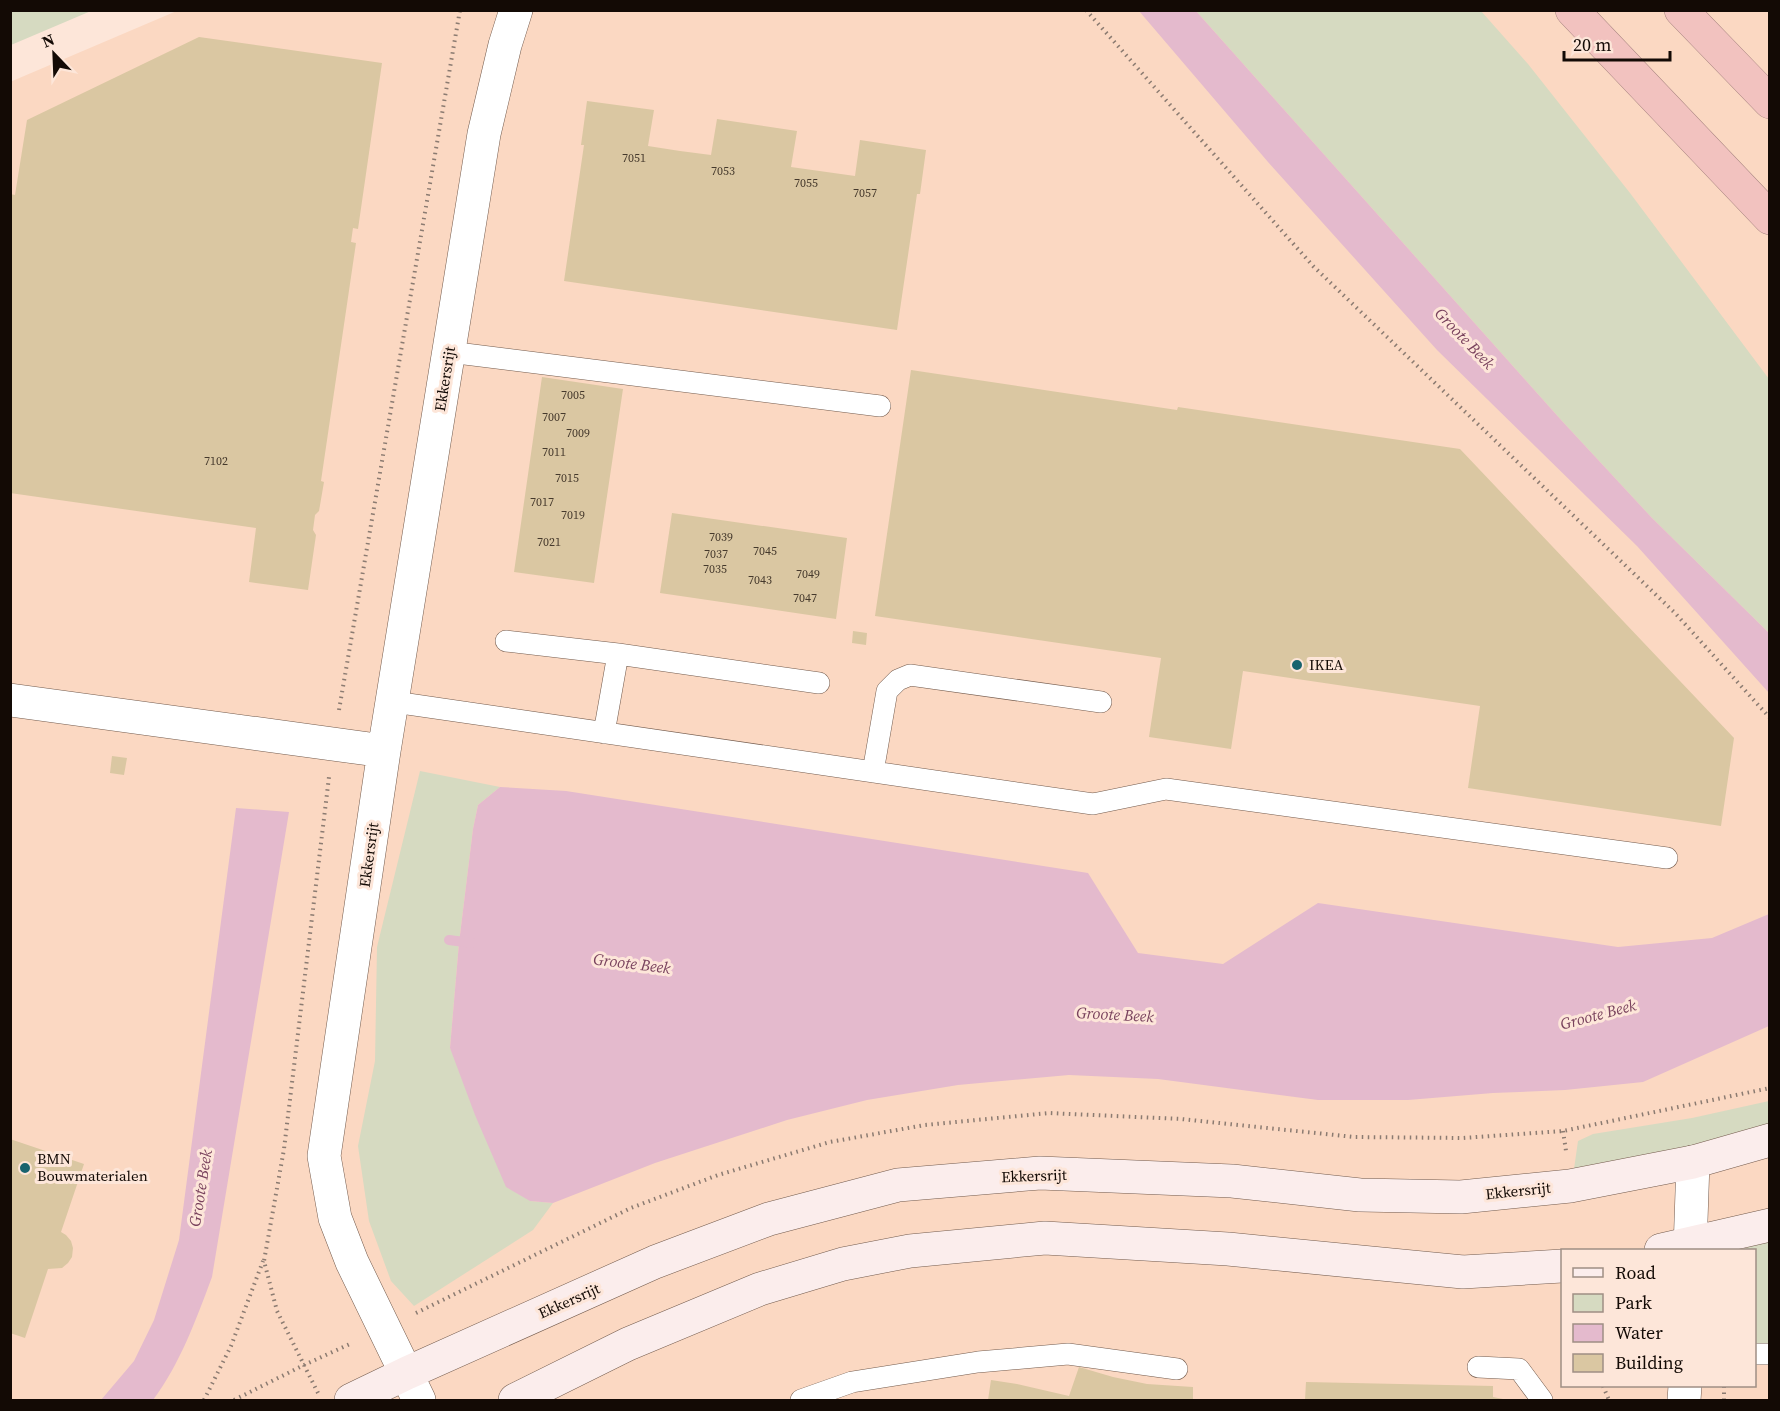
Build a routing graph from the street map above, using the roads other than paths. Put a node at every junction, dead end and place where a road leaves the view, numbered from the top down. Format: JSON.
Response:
{"nodes":[{"id":1,"x":516,"y":10,"type":"edge"},
{"id":2,"x":1572,"y":10,"type":"edge"},
{"id":3,"x":1680,"y":10,"type":"edge"},
{"id":4,"x":1770,"y":102,"type":"edge"},
{"id":5,"x":1770,"y":218,"type":"edge"},
{"id":6,"x":449,"y":352,"type":"junction"},
{"id":7,"x":880,"y":406,"type":"dead end"},
{"id":8,"x":506,"y":641,"type":"dead end"},
{"id":9,"x":618,"y":654,"type":"junction"},
{"id":10,"x":819,"y":683,"type":"dead end"},
{"id":11,"x":10,"y":700,"type":"edge"},
{"id":12,"x":394,"y":702,"type":"junction"},
{"id":13,"x":1101,"y":702,"type":"dead end"},
{"id":14,"x":604,"y":733,"type":"junction"},
{"id":15,"x":384,"y":751,"type":"junction"},
{"id":16,"x":873,"y":772,"type":"junction"},
{"id":17,"x":1667,"y":858,"type":"dead end"},
{"id":18,"x":1770,"y":1140,"type":"edge"},
{"id":19,"x":1693,"y":1162,"type":"junction"},
{"id":20,"x":1770,"y":1225,"type":"edge"},
{"id":21,"x":1680,"y":1248,"type":"edge"},
{"id":22,"x":1561,"y":1266,"type":"edge"},
{"id":23,"x":1478,"y":1367,"type":"dead end"},
{"id":24,"x":1177,"y":1369,"type":"dead end"},
{"id":25,"x":413,"y":1387,"type":"edge"},
{"id":26,"x":351,"y":1401,"type":"edge"},
{"id":27,"x":515,"y":1401,"type":"edge"},
{"id":28,"x":801,"y":1401,"type":"edge"},
{"id":29,"x":1542,"y":1401,"type":"edge"}],
"edges":[{"from":1,"to":6,"type":"street","name":"Ekkersrijt"},
{"from":2,"to":5,"type":"highway"},
{"from":3,"to":4,"type":"highway"},
{"from":6,"to":7,"type":"lane"},
{"from":6,"to":12,"type":"street","name":"Ekkersrijt"},
{"from":8,"to":9,"type":"lane"},
{"from":9,"to":10,"type":"lane"},
{"from":9,"to":14,"type":"lane"},
{"from":11,"to":15,"type":"street"},
{"from":12,"to":14,"type":"lane"},
{"from":12,"to":15,"type":"street","name":"Ekkersrijt"},
{"from":13,"to":16,"type":"lane"},
{"from":14,"to":16,"type":"lane"},
{"from":15,"to":25,"type":"street","name":"Ekkersrijt"},
{"from":16,"to":17,"type":"lane"},
{"from":18,"to":19,"type":"main road","name":"Ekkersrijt"},
{"from":19,"to":21,"type":"street"},
{"from":19,"to":25,"type":"main road","name":"Ekkersrijt"},
{"from":20,"to":21,"type":"main road"},
{"from":22,"to":27,"type":"main road"},
{"from":23,"to":29,"type":"lane"},
{"from":24,"to":28,"type":"lane"},
{"from":25,"to":26,"type":"main road","name":"Ekkersrijt"}]}
